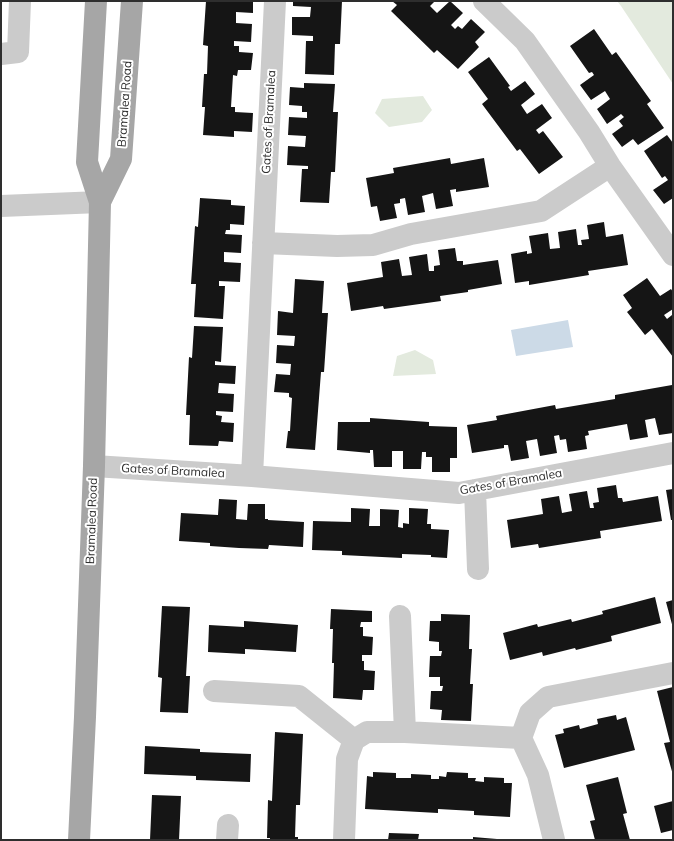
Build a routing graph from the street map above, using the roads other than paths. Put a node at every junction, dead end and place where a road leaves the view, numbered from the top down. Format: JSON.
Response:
{"nodes":[{"id":1,"x":20,"y":1,"type":"edge"},
{"id":2,"x":96,"y":1,"type":"edge"},
{"id":3,"x":132,"y":1,"type":"edge"},
{"id":4,"x":275,"y":1,"type":"edge"},
{"id":5,"x":484,"y":1,"type":"edge"},
{"id":6,"x":1,"y":54,"type":"edge"},
{"id":7,"x":610,"y":166,"type":"junction"},
{"id":8,"x":100,"y":202,"type":"junction"},
{"id":9,"x":1,"y":206,"type":"edge"},
{"id":10,"x":263,"y":243,"type":"junction"},
{"id":11,"x":673,"y":255,"type":"edge"},
{"id":12,"x":673,"y":453,"type":"edge"},
{"id":13,"x":94,"y":466,"type":"junction"},
{"id":14,"x":252,"y":476,"type":"junction"},
{"id":15,"x":475,"y":490,"type":"junction"},
{"id":16,"x":478,"y":569,"type":"dead end"},
{"id":17,"x":400,"y":616,"type":"dead end"},
{"id":18,"x":673,"y":673,"type":"edge"},
{"id":19,"x":214,"y":692,"type":"dead end"},
{"id":20,"x":405,"y":732,"type":"junction"},
{"id":21,"x":521,"y":738,"type":"junction"},
{"id":22,"x":354,"y":740,"type":"junction"},
{"id":23,"x":79,"y":840,"type":"edge"},
{"id":24,"x":344,"y":840,"type":"edge"},
{"id":25,"x":554,"y":840,"type":"edge"}],
"edges":[{"from":1,"to":6,"type":"street"},
{"from":2,"to":8,"type":"main road","name":"Bramalea Road"},
{"from":3,"to":8,"type":"main road","name":"Bramalea Road"},
{"from":4,"to":10,"type":"street","name":"Gates of Bramalea"},
{"from":5,"to":7,"type":"street"},
{"from":7,"to":10,"type":"street"},
{"from":7,"to":11,"type":"street"},
{"from":8,"to":9,"type":"street"},
{"from":8,"to":13,"type":"main road","name":"Bramalea Road"},
{"from":10,"to":14,"type":"street","name":"Gates of Bramalea"},
{"from":12,"to":15,"type":"street","name":"Gates of Bramalea"},
{"from":13,"to":14,"type":"street","name":"Gates of Bramalea"},
{"from":13,"to":23,"type":"main road","name":"Bramalea Road"},
{"from":14,"to":15,"type":"street","name":"Gates of Bramalea"},
{"from":15,"to":16,"type":"street"},
{"from":17,"to":20,"type":"street"},
{"from":18,"to":21,"type":"street"},
{"from":19,"to":22,"type":"street"},
{"from":20,"to":21,"type":"street"},
{"from":20,"to":22,"type":"street"},
{"from":21,"to":25,"type":"street"},
{"from":22,"to":24,"type":"street"}]}
